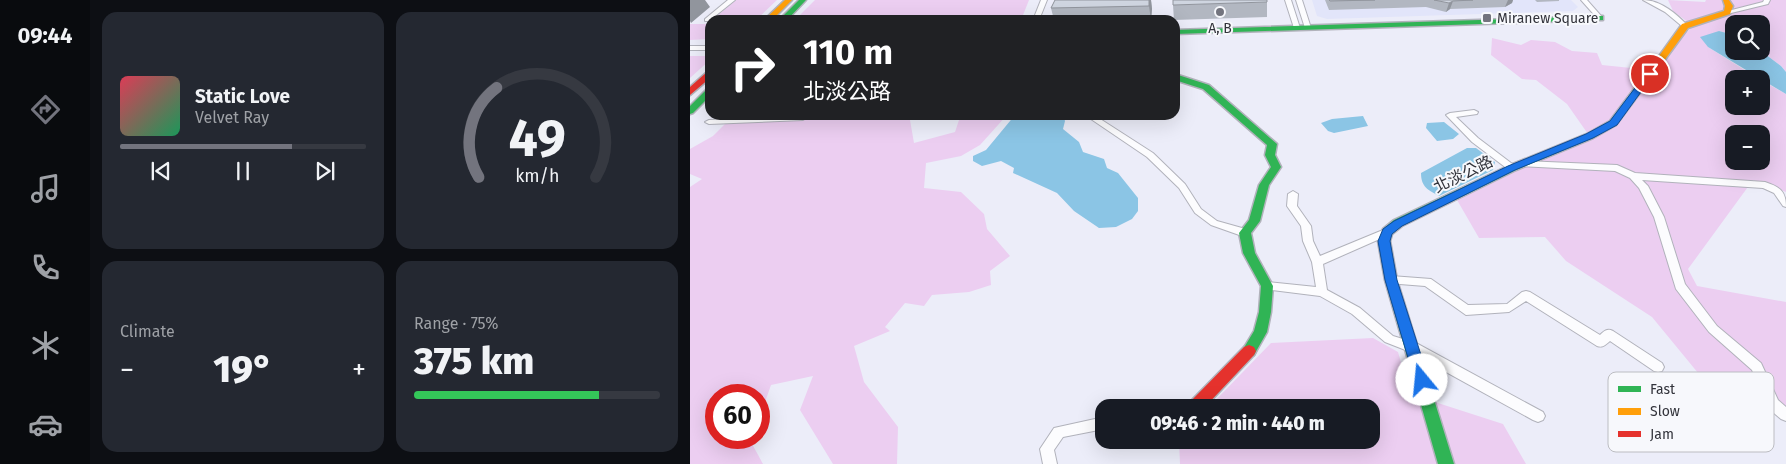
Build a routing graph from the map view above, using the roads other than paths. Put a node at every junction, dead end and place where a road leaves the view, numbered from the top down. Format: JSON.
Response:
{"nodes":[{"id":1,"x":732,"y":0,"type":"edge"},
{"id":2,"x":789,"y":0,"type":"edge"},
{"id":3,"x":803,"y":0,"type":"edge"},
{"id":4,"x":1044,"y":0,"type":"edge"},
{"id":5,"x":1288,"y":0,"type":"edge"},
{"id":6,"x":1299,"y":0,"type":"edge"},
{"id":7,"x":1584,"y":0,"type":"edge"},
{"id":8,"x":1646,"y":0,"type":"edge"},
{"id":9,"x":1726,"y":0,"type":"edge"},
{"id":10,"x":1767,"y":0,"type":"edge"},
{"id":11,"x":1727,"y":12,"type":"junction"},
{"id":12,"x":713,"y":15,"type":"edge"},
{"id":13,"x":773,"y":15,"type":"edge"},
{"id":14,"x":788,"y":15,"type":"edge"},
{"id":15,"x":1038,"y":15,"type":"edge"},
{"id":16,"x":1600,"y":18,"type":"joint"},
{"id":17,"x":1685,"y":26,"type":"junction"},
{"id":18,"x":1302,"y":28,"type":"junction"},
{"id":19,"x":1180,"y":32,"type":"edge"},
{"id":20,"x":690,"y":48,"type":"edge"},
{"id":21,"x":705,"y":48,"type":"edge"},
{"id":22,"x":705,"y":78,"type":"edge"},
{"id":23,"x":1180,"y":79,"type":"edge"},
{"id":24,"x":690,"y":92,"type":"edge"},
{"id":25,"x":705,"y":96,"type":"edge"},
{"id":26,"x":690,"y":111,"type":"edge"},
{"id":27,"x":1474,"y":112,"type":"dead end"},
{"id":28,"x":756,"y":120,"type":"edge"},
{"id":29,"x":1097,"y":120,"type":"edge"},
{"id":30,"x":709,"y":122,"type":"dead end"},
{"id":31,"x":1517,"y":166,"type":"junction"},
{"id":32,"x":1633,"y":176,"type":"junction"},
{"id":33,"x":1293,"y":194,"type":"dead end"},
{"id":34,"x":1786,"y":204,"type":"edge"},
{"id":35,"x":1387,"y":232,"type":"junction"},
{"id":36,"x":1244,"y":233,"type":"junction"},
{"id":37,"x":1316,"y":262,"type":"junction"},
{"id":38,"x":1391,"y":280,"type":"junction"},
{"id":39,"x":1267,"y":286,"type":"junction"},
{"id":40,"x":1322,"y":292,"type":"junction"},
{"id":41,"x":1412,"y":347,"type":"junction"},
{"id":42,"x":1658,"y":367,"type":"dead end"},
{"id":43,"x":1759,"y":372,"type":"edge"},
{"id":44,"x":1203,"y":399,"type":"edge"},
{"id":45,"x":1774,"y":405,"type":"edge"},
{"id":46,"x":1786,"y":415,"type":"edge"},
{"id":47,"x":1538,"y":416,"type":"dead end"},
{"id":48,"x":1095,"y":425,"type":"edge"},
{"id":49,"x":1050,"y":464,"type":"edge"},
{"id":50,"x":1446,"y":464,"type":"edge"}],
"edges":[{"from":1,"to":12,"type":"street"},
{"from":2,"to":13,"type":"street"},
{"from":3,"to":14,"type":"street"},
{"from":4,"to":15,"type":"street"},
{"from":5,"to":18,"type":"street"},
{"from":6,"to":18,"type":"street"},
{"from":7,"to":16,"type":"street"},
{"from":8,"to":17,"type":"street"},
{"from":9,"to":11,"type":"street"},
{"from":10,"to":11,"type":"street"},
{"from":11,"to":17,"type":"street"},
{"from":16,"to":18,"type":"street"},
{"from":17,"to":31,"type":"street","name":"北淡公路"},
{"from":18,"to":19,"type":"street"},
{"from":20,"to":21,"type":"street"},
{"from":22,"to":24,"type":"street"},
{"from":23,"to":36,"type":"street"},
{"from":25,"to":26,"type":"street"},
{"from":27,"to":31,"type":"street"},
{"from":28,"to":30,"type":"street"},
{"from":29,"to":36,"type":"street"},
{"from":31,"to":32,"type":"street"},
{"from":31,"to":35,"type":"street","name":"北淡公路"},
{"from":32,"to":34,"type":"street"},
{"from":32,"to":43,"type":"street"},
{"from":33,"to":37,"type":"street"},
{"from":35,"to":37,"type":"street"},
{"from":35,"to":38,"type":"street"},
{"from":36,"to":39,"type":"street"},
{"from":37,"to":40,"type":"street"},
{"from":38,"to":41,"type":"street"},
{"from":38,"to":42,"type":"street"},
{"from":39,"to":40,"type":"street"},
{"from":39,"to":44,"type":"street"},
{"from":40,"to":41,"type":"street"},
{"from":41,"to":47,"type":"street"},
{"from":41,"to":50,"type":"street"},
{"from":45,"to":46,"type":"street"},
{"from":48,"to":49,"type":"street"}]}
